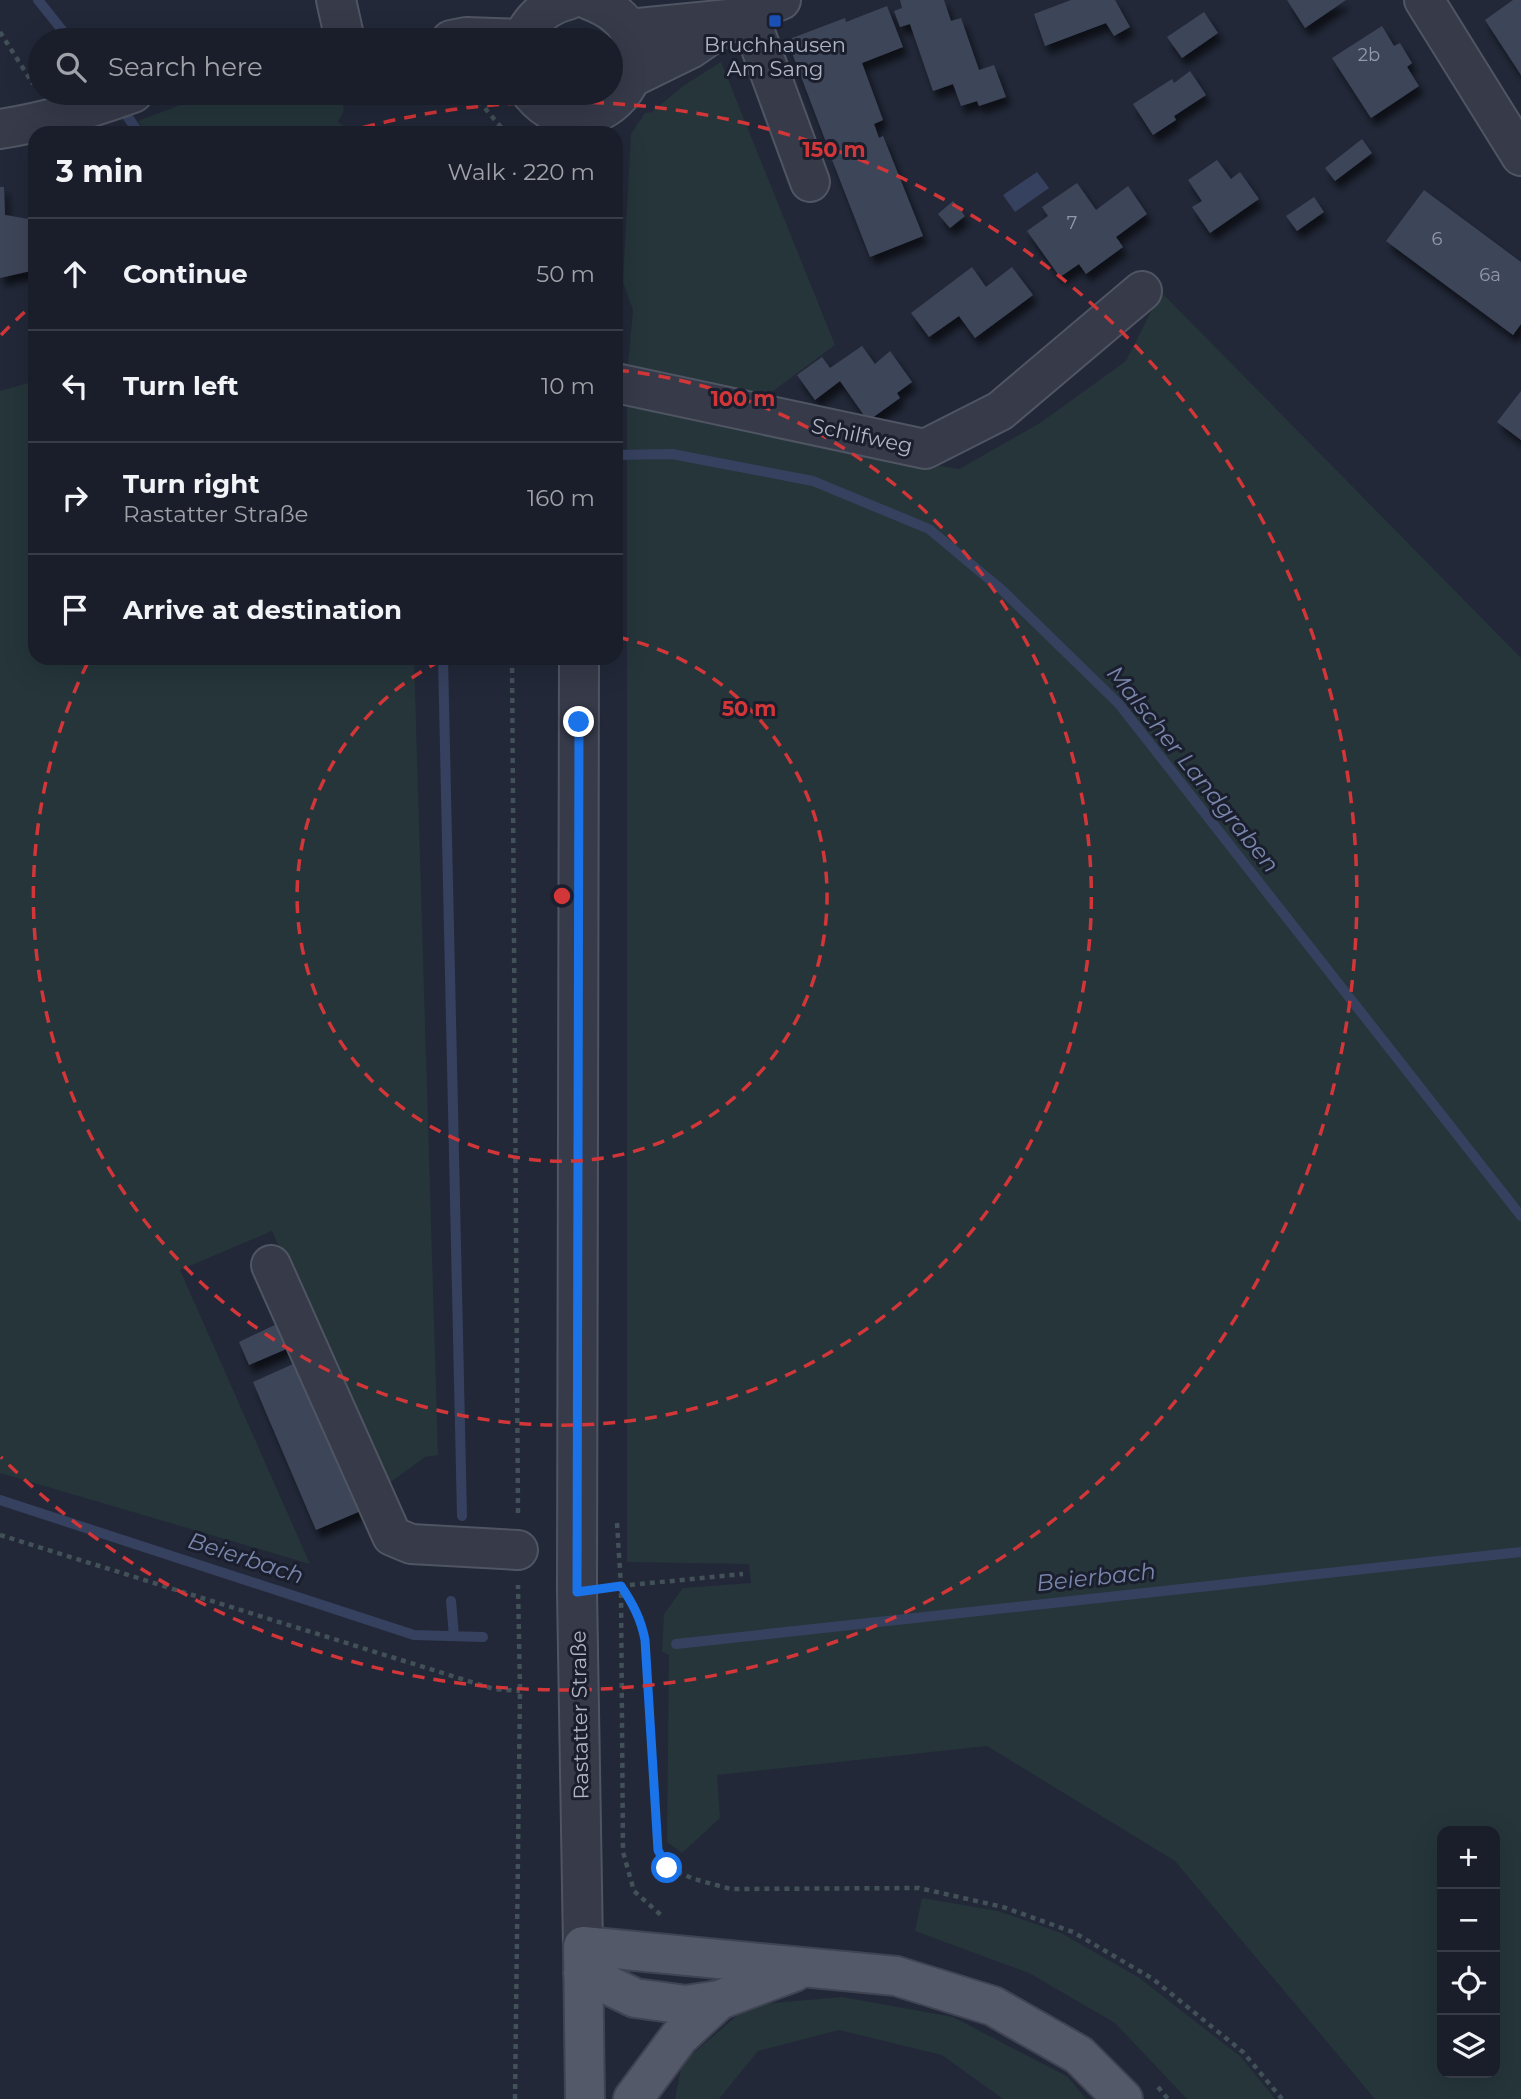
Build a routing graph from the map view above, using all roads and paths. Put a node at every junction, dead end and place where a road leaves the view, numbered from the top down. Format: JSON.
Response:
{"nodes":[{"id":1,"x":336,"y":0,"type":"edge"},
{"id":2,"x":1424,"y":0,"type":"edge"},
{"id":3,"x":586,"y":5,"type":"edge"},
{"id":4,"x":755,"y":10,"type":"edge"},
{"id":5,"x":342,"y":28,"type":"edge"},
{"id":6,"x":527,"y":28,"type":"edge"},
{"id":7,"x":614,"y":28,"type":"edge"},
{"id":8,"x":0,"y":32,"type":"edge"},
{"id":9,"x":623,"y":35,"type":"edge"},
{"id":10,"x":632,"y":76,"type":"junction"},
{"id":11,"x":28,"y":77,"type":"edge"},
{"id":12,"x":623,"y":93,"type":"edge"},
{"id":13,"x":99,"y":105,"type":"edge"},
{"id":14,"x":482,"y":105,"type":"edge"},
{"id":15,"x":613,"y":105,"type":"edge"},
{"id":16,"x":546,"y":112,"type":"edge"},
{"id":17,"x":606,"y":125,"type":"edge"},
{"id":18,"x":500,"y":126,"type":"edge"},
{"id":19,"x":0,"y":130,"type":"edge"},
{"id":20,"x":1521,"y":156,"type":"edge"},
{"id":21,"x":810,"y":182,"type":"dead end"},
{"id":22,"x":1142,"y":291,"type":"dead end"},
{"id":23,"x":623,"y":384,"type":"edge"},
{"id":24,"x":512,"y":665,"type":"edge"},
{"id":25,"x":579,"y":665,"type":"edge"},
{"id":26,"x":271,"y":1265,"type":"dead end"},
{"id":27,"x":617,"y":1521,"type":"dead end"},
{"id":28,"x":0,"y":1535,"type":"edge"},
{"id":29,"x":518,"y":1550,"type":"junction"},
{"id":30,"x":743,"y":1574,"type":"dead end"},
{"id":31,"x":621,"y":1586,"type":"junction"},
{"id":32,"x":577,"y":1592,"type":"junction"},
{"id":33,"x":520,"y":1691,"type":"junction"},
{"id":34,"x":666,"y":1918,"type":"dead end"},
{"id":35,"x":583,"y":1960,"type":"junction"},
{"id":36,"x":802,"y":1968,"type":"junction"},
{"id":37,"x":719,"y":2000,"type":"junction"},
{"id":38,"x":1138,"y":2090,"type":"edge"},
{"id":39,"x":515,"y":2099,"type":"edge"},
{"id":40,"x":585,"y":2099,"type":"edge"},
{"id":41,"x":633,"y":2099,"type":"edge"},
{"id":42,"x":1168,"y":2099,"type":"edge"},
{"id":43,"x":1282,"y":2099,"type":"edge"}],
"edges":[{"from":1,"to":5,"type":"street"},
{"from":2,"to":20,"type":"street"},
{"from":3,"to":4,"type":"street"},
{"from":3,"to":6,"type":"street"},
{"from":3,"to":7,"type":"street"},
{"from":4,"to":10,"type":"street"},
{"from":4,"to":21,"type":"street"},
{"from":8,"to":11,"type":"path"},
{"from":9,"to":10,"type":"street"},
{"from":10,"to":12,"type":"street"},
{"from":13,"to":19,"type":"street"},
{"from":14,"to":18,"type":"path"},
{"from":15,"to":17,"type":"street"},
{"from":16,"to":17,"type":"street"},
{"from":22,"to":23,"type":"street","name":"Schilfweg"},
{"from":24,"to":29,"type":"path"},
{"from":25,"to":32,"type":"street","name":"Rastatter Straße"},
{"from":26,"to":29,"type":"street"},
{"from":27,"to":31,"type":"path"},
{"from":28,"to":33,"type":"path"},
{"from":29,"to":33,"type":"path"},
{"from":30,"to":31,"type":"path"},
{"from":31,"to":32,"type":"path"},
{"from":31,"to":34,"type":"path"},
{"from":31,"to":43,"type":"path"},
{"from":32,"to":35,"type":"street","name":"Rastatter Straße"},
{"from":33,"to":39,"type":"path"},
{"from":35,"to":36,"type":"main road"},
{"from":35,"to":37,"type":"main road"},
{"from":35,"to":40,"type":"main road","name":"Rastatter Straße"},
{"from":36,"to":37,"type":"main road"},
{"from":36,"to":38,"type":"main road"},
{"from":37,"to":41,"type":"main road"},
{"from":38,"to":42,"type":"path"}]}
